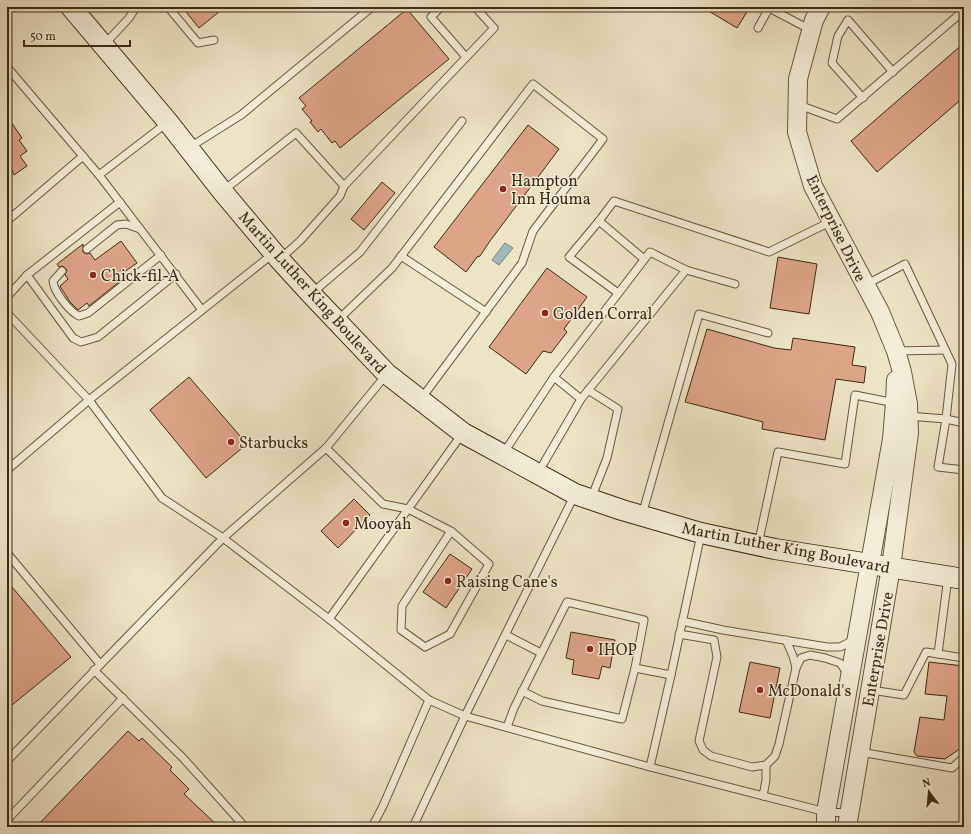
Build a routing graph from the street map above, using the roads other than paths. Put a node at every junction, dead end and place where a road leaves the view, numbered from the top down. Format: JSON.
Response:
{"nodes":[{"id":1,"x":72,"y":7,"type":"edge"},
{"id":2,"x":136,"y":7,"type":"edge"},
{"id":3,"x":168,"y":7,"type":"edge"},
{"id":4,"x":372,"y":7,"type":"edge"},
{"id":5,"x":441,"y":7,"type":"edge"},
{"id":6,"x":475,"y":7,"type":"edge"},
{"id":7,"x":769,"y":7,"type":"edge"},
{"id":8,"x":821,"y":7,"type":"edge"},
{"id":9,"x":957,"y":7,"type":"edge"},
{"id":10,"x":758,"y":28,"type":"dead end"},
{"id":11,"x":811,"y":30,"type":"junction"},
{"id":12,"x":214,"y":40,"type":"dead end"},
{"id":13,"x":104,"y":46,"type":"junction"},
{"id":14,"x":466,"y":57,"type":"junction"},
{"id":15,"x":7,"y":67,"type":"edge"},
{"id":16,"x":893,"y":72,"type":"junction"},
{"id":17,"x":863,"y":98,"type":"junction"},
{"id":18,"x":798,"y":105,"type":"junction"},
{"id":19,"x":462,"y":121,"type":"dead end"},
{"id":20,"x":168,"y":122,"type":"junction"},
{"id":21,"x":188,"y":148,"type":"junction"},
{"id":22,"x":83,"y":156,"type":"junction"},
{"id":23,"x":99,"y":174,"type":"junction"},
{"id":24,"x":344,"y":186,"type":"junction"},
{"id":25,"x":222,"y":191,"type":"junction"},
{"id":26,"x":120,"y":202,"type":"junction"},
{"id":27,"x":599,"y":220,"type":"junction"},
{"id":28,"x":7,"y":221,"type":"edge"},
{"id":29,"x":832,"y":221,"type":"junction"},
{"id":30,"x":141,"y":229,"type":"junction"},
{"id":31,"x":87,"y":250,"type":"dead end"},
{"id":32,"x":161,"y":255,"type":"junction"},
{"id":33,"x":277,"y":256,"type":"junction"},
{"id":34,"x":401,"y":256,"type":"junction"},
{"id":35,"x":644,"y":259,"type":"junction"},
{"id":36,"x":686,"y":270,"type":"junction"},
{"id":37,"x":62,"y":271,"type":"dead end"},
{"id":38,"x":176,"y":274,"type":"junction"},
{"id":39,"x":27,"y":275,"type":"junction"},
{"id":40,"x":735,"y":284,"type":"dead end"},
{"id":41,"x":865,"y":285,"type":"junction"},
{"id":42,"x":618,"y":293,"type":"junction"},
{"id":43,"x":311,"y":294,"type":"junction"},
{"id":44,"x":7,"y":297,"type":"edge"},
{"id":45,"x":202,"y":310,"type":"junction"},
{"id":46,"x":486,"y":312,"type":"junction"},
{"id":47,"x":7,"y":313,"type":"edge"},
{"id":48,"x":336,"y":321,"type":"junction"},
{"id":49,"x":768,"y":333,"type":"dead end"},
{"id":50,"x":945,"y":350,"type":"junction"},
{"id":51,"x":896,"y":351,"type":"junction"},
{"id":52,"x":387,"y":374,"type":"junction"},
{"id":53,"x":554,"y":377,"type":"junction"},
{"id":54,"x":588,"y":390,"type":"junction"},
{"id":55,"x":581,"y":399,"type":"junction"},
{"id":56,"x":89,"y":400,"type":"junction"},
{"id":57,"x":421,"y":400,"type":"junction"},
{"id":58,"x":896,"y":403,"type":"junction"},
{"id":59,"x":908,"y":416,"type":"junction"},
{"id":60,"x":946,"y":419,"type":"junction"},
{"id":61,"x":964,"y":423,"type":"edge"},
{"id":62,"x":463,"y":433,"type":"junction"},
{"id":63,"x":326,"y":448,"type":"junction"},
{"id":64,"x":502,"y":454,"type":"junction"},
{"id":65,"x":7,"y":470,"type":"edge"},
{"id":66,"x":964,"y":470,"type":"edge"},
{"id":67,"x":538,"y":474,"type":"junction"},
{"id":68,"x":583,"y":497,"type":"junction"},
{"id":69,"x":408,"y":509,"type":"junction"},
{"id":70,"x":642,"y":516,"type":"junction"},
{"id":71,"x":451,"y":531,"type":"junction"},
{"id":72,"x":701,"y":533,"type":"junction"},
{"id":73,"x":223,"y":538,"type":"junction"},
{"id":74,"x":758,"y":545,"type":"junction"},
{"id":75,"x":7,"y":553,"type":"edge"},
{"id":76,"x":870,"y":564,"type":"junction"},
{"id":77,"x":891,"y":567,"type":"junction"},
{"id":78,"x":956,"y":578,"type":"edge"},
{"id":79,"x":329,"y":619,"type":"junction"},
{"id":80,"x":682,"y":621,"type":"junction"},
{"id":81,"x":679,"y":634,"type":"junction"},
{"id":82,"x":506,"y":635,"type":"junction"},
{"id":83,"x":786,"y":640,"type":"junction"},
{"id":84,"x":856,"y":640,"type":"junction"},
{"id":85,"x":541,"y":653,"type":"junction"},
{"id":86,"x":938,"y":654,"type":"junction"},
{"id":87,"x":964,"y":658,"type":"edge"},
{"id":88,"x":100,"y":664,"type":"junction"},
{"id":89,"x":635,"y":668,"type":"junction"},
{"id":90,"x":796,"y":668,"type":"junction"},
{"id":91,"x":94,"y":670,"type":"junction"},
{"id":92,"x":671,"y":675,"type":"junction"},
{"id":93,"x":850,"y":677,"type":"junction"},
{"id":94,"x":870,"y":690,"type":"junction"},
{"id":95,"x":522,"y":691,"type":"junction"},
{"id":96,"x":123,"y":698,"type":"junction"},
{"id":97,"x":429,"y":700,"type":"junction"},
{"id":98,"x":465,"y":716,"type":"junction"},
{"id":99,"x":507,"y":728,"type":"junction"},
{"id":100,"x":859,"y":752,"type":"junction"},
{"id":101,"x":964,"y":757,"type":"edge"},
{"id":102,"x":7,"y":761,"type":"edge"},
{"id":103,"x":766,"y":765,"type":"junction"},
{"id":104,"x":650,"y":767,"type":"junction"},
{"id":105,"x":763,"y":796,"type":"junction"},
{"id":106,"x":826,"y":819,"type":"edge"},
{"id":107,"x":7,"y":820,"type":"edge"},
{"id":108,"x":848,"y":820,"type":"edge"},
{"id":109,"x":245,"y":827,"type":"edge"},
{"id":110,"x":372,"y":827,"type":"edge"},
{"id":111,"x":413,"y":827,"type":"edge"}],
"edges":[{"from":1,"to":13,"type":"main road","name":"Martin Luther King Boulevard"},
{"from":2,"to":13,"type":"lane"},
{"from":3,"to":12,"type":"lane"},
{"from":4,"to":21,"type":"lane"},
{"from":5,"to":14,"type":"lane"},
{"from":6,"to":14,"type":"lane"},
{"from":7,"to":10,"type":"lane"},
{"from":7,"to":11,"type":"lane"},
{"from":8,"to":11,"type":"street","name":"Enterprise Drive"},
{"from":9,"to":16,"type":"lane"},
{"from":11,"to":18,"type":"street","name":"Enterprise Drive"},
{"from":13,"to":20,"type":"main road","name":"Martin Luther King Boulevard"},
{"from":14,"to":24,"type":"lane"},
{"from":15,"to":22,"type":"lane"},
{"from":16,"to":17,"type":"lane"},
{"from":16,"to":17,"type":"lane"},
{"from":17,"to":18,"type":"lane"},
{"from":18,"to":29,"type":"street","name":"Enterprise Drive"},
{"from":19,"to":43,"type":"lane"},
{"from":20,"to":21,"type":"main road","name":"Martin Luther King Boulevard"},
{"from":20,"to":23,"type":"lane"},
{"from":21,"to":25,"type":"main road","name":"Martin Luther King Boulevard"},
{"from":22,"to":23,"type":"lane"},
{"from":22,"to":28,"type":"lane"},
{"from":23,"to":26,"type":"lane"},
{"from":24,"to":25,"type":"lane"},
{"from":24,"to":33,"type":"lane"},
{"from":25,"to":33,"type":"main road","name":"Martin Luther King Boulevard"},
{"from":26,"to":30,"type":"lane"},
{"from":26,"to":39,"type":"lane"},
{"from":27,"to":29,"type":"lane"},
{"from":27,"to":35,"type":"lane"},
{"from":27,"to":42,"type":"lane"},
{"from":29,"to":41,"type":"street","name":"Enterprise Drive"},
{"from":30,"to":31,"type":"lane"},
{"from":30,"to":32,"type":"lane"},
{"from":32,"to":37,"type":"lane"},
{"from":32,"to":38,"type":"lane"},
{"from":33,"to":43,"type":"main road","name":"Martin Luther King Boulevard"},
{"from":33,"to":45,"type":"lane"},
{"from":34,"to":46,"type":"lane"},
{"from":34,"to":46,"type":"lane"},
{"from":34,"to":48,"type":"lane"},
{"from":35,"to":36,"type":"lane"},
{"from":35,"to":42,"type":"lane"},
{"from":36,"to":40,"type":"lane"},
{"from":36,"to":54,"type":"lane"},
{"from":38,"to":39,"type":"lane"},
{"from":38,"to":45,"type":"lane"},
{"from":39,"to":44,"type":"lane"},
{"from":41,"to":50,"type":"lane"},
{"from":41,"to":51,"type":"street","name":"Enterprise Drive"},
{"from":42,"to":53,"type":"lane"},
{"from":43,"to":48,"type":"main road","name":"Martin Luther King Boulevard"},
{"from":45,"to":56,"type":"lane"},
{"from":46,"to":57,"type":"lane"},
{"from":47,"to":56,"type":"lane"},
{"from":48,"to":52,"type":"main road","name":"Martin Luther King Boulevard"},
{"from":49,"to":70,"type":"lane"},
{"from":50,"to":51,"type":"lane"},
{"from":50,"to":60,"type":"lane"},
{"from":51,"to":58,"type":"street","name":"Enterprise Drive"},
{"from":51,"to":59,"type":"street","name":"Enterprise Drive"},
{"from":52,"to":57,"type":"main road","name":"Martin Luther King Boulevard"},
{"from":52,"to":63,"type":"lane"},
{"from":53,"to":55,"type":"lane"},
{"from":53,"to":64,"type":"lane"},
{"from":54,"to":55,"type":"lane"},
{"from":54,"to":68,"type":"lane"},
{"from":55,"to":67,"type":"lane"},
{"from":56,"to":65,"type":"lane"},
{"from":56,"to":73,"type":"lane"},
{"from":57,"to":62,"type":"main road","name":"Martin Luther King Boulevard"},
{"from":58,"to":74,"type":"lane"},
{"from":58,"to":76,"type":"street","name":"Enterprise Drive"},
{"from":59,"to":60,"type":"lane"},
{"from":59,"to":77,"type":"street","name":"Enterprise Drive"},
{"from":60,"to":61,"type":"lane"},
{"from":60,"to":66,"type":"lane"},
{"from":62,"to":64,"type":"main road","name":"Martin Luther King Boulevard"},
{"from":62,"to":69,"type":"lane"},
{"from":63,"to":69,"type":"lane"},
{"from":63,"to":73,"type":"lane"},
{"from":64,"to":67,"type":"main road","name":"Martin Luther King Boulevard"},
{"from":67,"to":68,"type":"main road","name":"Martin Luther King Boulevard"},
{"from":68,"to":70,"type":"main road","name":"Martin Luther King Boulevard"},
{"from":68,"to":82,"type":"lane"},
{"from":69,"to":71,"type":"lane"},
{"from":69,"to":79,"type":"lane"},
{"from":70,"to":72,"type":"main road","name":"Martin Luther King Boulevard"},
{"from":71,"to":71,"type":"lane"},
{"from":72,"to":74,"type":"main road","name":"Martin Luther King Boulevard"},
{"from":72,"to":80,"type":"lane"},
{"from":73,"to":79,"type":"lane"},
{"from":73,"to":88,"type":"lane"},
{"from":74,"to":76,"type":"main road","name":"Martin Luther King Boulevard"},
{"from":75,"to":88,"type":"lane"},
{"from":76,"to":77,"type":"main road","name":"Martin Luther King Boulevard"},
{"from":76,"to":84,"type":"street","name":"Enterprise Drive"},
{"from":77,"to":78,"type":"main road","name":"Martin Luther King Boulevard"},
{"from":77,"to":94,"type":"street","name":"Enterprise Drive"},
{"from":78,"to":86,"type":"lane"},
{"from":79,"to":97,"type":"lane"},
{"from":80,"to":81,"type":"lane"},
{"from":80,"to":83,"type":"lane"},
{"from":81,"to":92,"type":"lane"},
{"from":81,"to":103,"type":"lane"},
{"from":82,"to":85,"type":"lane"},
{"from":82,"to":98,"type":"lane"},
{"from":83,"to":84,"type":"lane"},
{"from":83,"to":90,"type":"lane"},
{"from":84,"to":93,"type":"street","name":"Enterprise Drive"},
{"from":85,"to":89,"type":"lane"},
{"from":85,"to":95,"type":"lane"},
{"from":86,"to":87,"type":"lane"},
{"from":86,"to":94,"type":"lane"},
{"from":88,"to":91,"type":"lane"},
{"from":89,"to":92,"type":"lane"},
{"from":89,"to":95,"type":"lane"},
{"from":90,"to":93,"type":"lane"},
{"from":90,"to":103,"type":"lane"},
{"from":91,"to":96,"type":"lane"},
{"from":91,"to":102,"type":"lane"},
{"from":92,"to":104,"type":"lane"},
{"from":93,"to":106,"type":"street","name":"Enterprise Drive"},
{"from":94,"to":100,"type":"street","name":"Enterprise Drive"},
{"from":95,"to":99,"type":"lane"},
{"from":96,"to":107,"type":"lane"},
{"from":96,"to":109,"type":"lane"},
{"from":97,"to":98,"type":"lane"},
{"from":97,"to":110,"type":"lane"},
{"from":98,"to":99,"type":"lane"},
{"from":98,"to":111,"type":"lane"},
{"from":99,"to":104,"type":"lane"},
{"from":100,"to":101,"type":"lane"},
{"from":100,"to":108,"type":"street","name":"Enterprise Drive"},
{"from":103,"to":105,"type":"lane"},
{"from":104,"to":105,"type":"lane"},
{"from":105,"to":106,"type":"lane"},
{"from":106,"to":108,"type":"lane"}]}
